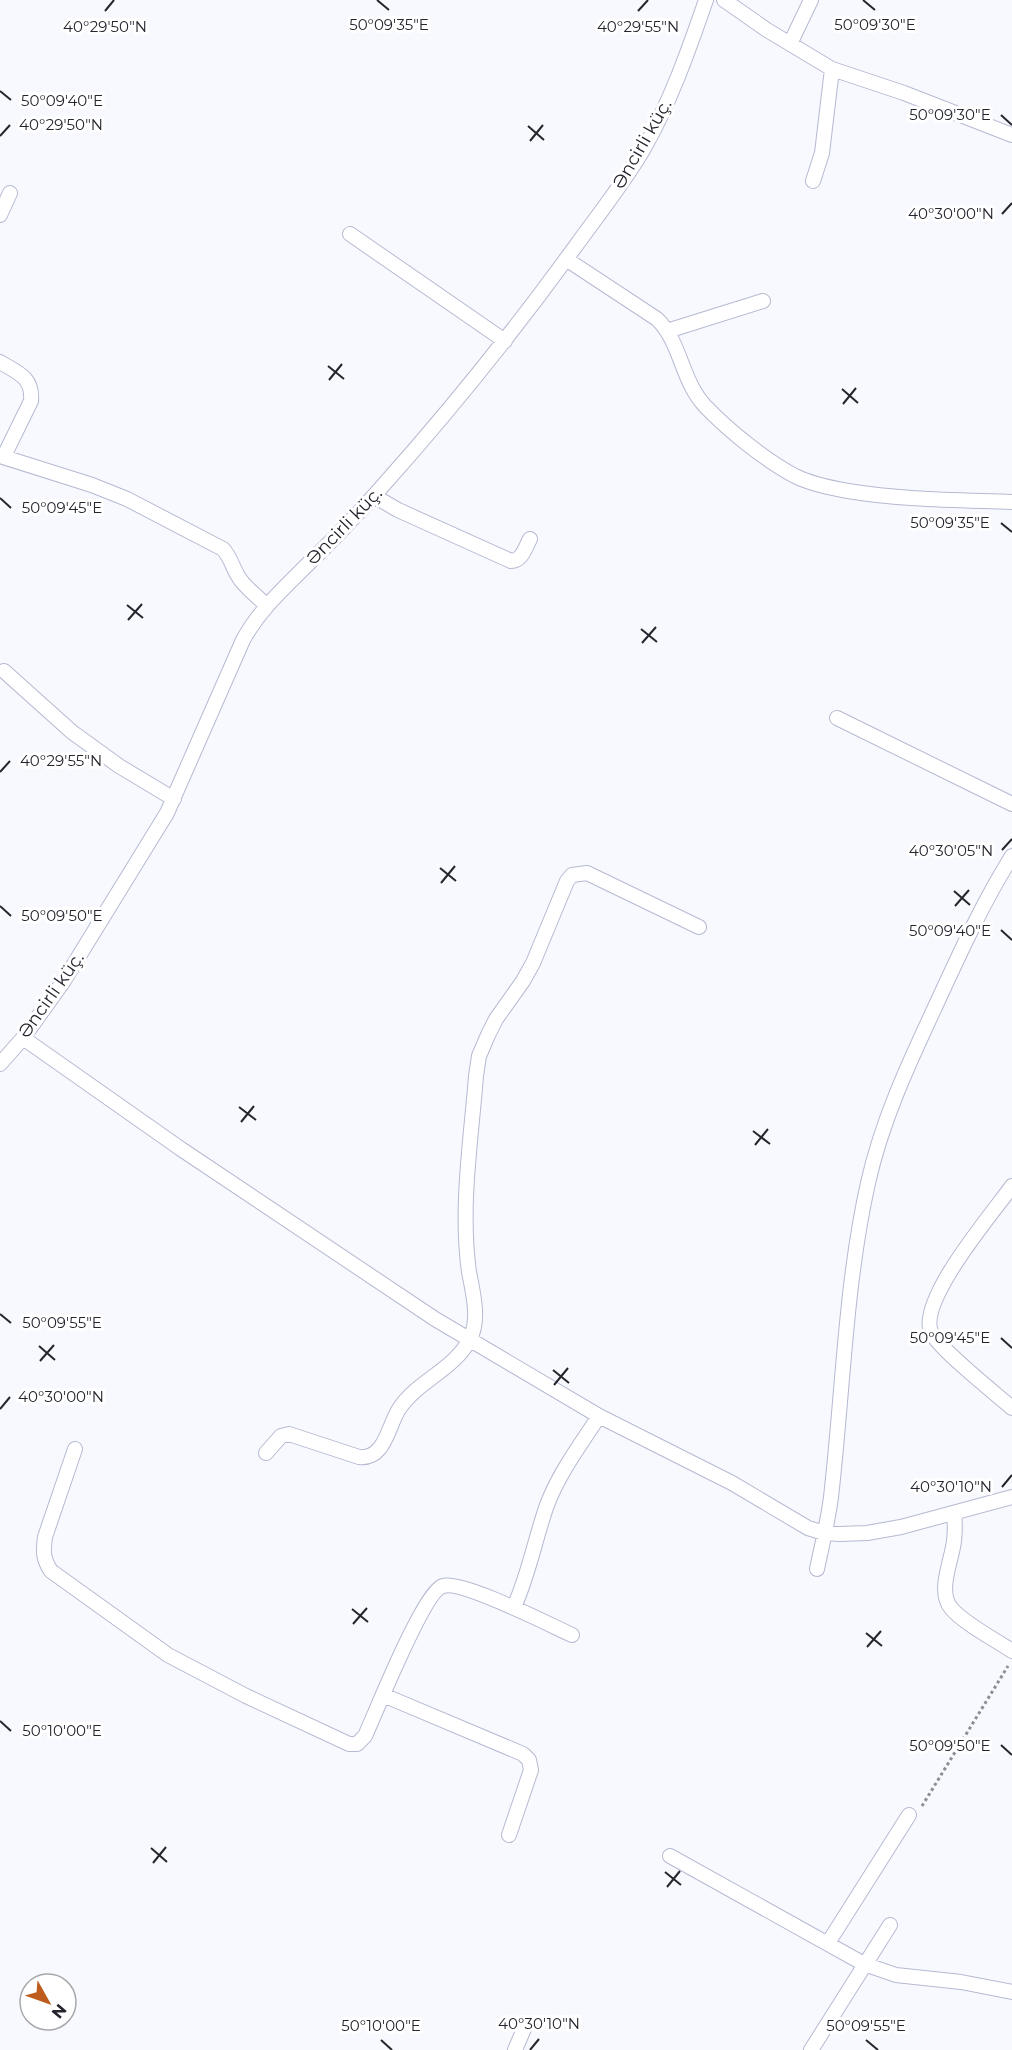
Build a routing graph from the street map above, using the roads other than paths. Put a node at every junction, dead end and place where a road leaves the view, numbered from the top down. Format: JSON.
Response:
{"nodes":[{"id":1,"x":706,"y":0,"type":"edge"},
{"id":2,"x":724,"y":0,"type":"edge"},
{"id":3,"x":811,"y":0,"type":"edge"},
{"id":4,"x":790,"y":44,"type":"junction"},
{"id":5,"x":832,"y":69,"type":"junction"},
{"id":6,"x":1012,"y":135,"type":"edge"},
{"id":7,"x":813,"y":181,"type":"dead end"},
{"id":8,"x":10,"y":193,"type":"dead end"},
{"id":9,"x":0,"y":214,"type":"edge"},
{"id":10,"x":350,"y":234,"type":"dead end"},
{"id":11,"x":566,"y":259,"type":"junction"},
{"id":12,"x":763,"y":301,"type":"dead end"},
{"id":13,"x":667,"y":331,"type":"junction"},
{"id":14,"x":505,"y":341,"type":"junction"},
{"id":15,"x":0,"y":362,"type":"edge"},
{"id":16,"x":2,"y":456,"type":"edge"},
{"id":17,"x":374,"y":496,"type":"junction"},
{"id":18,"x":1012,"y":502,"type":"edge"},
{"id":19,"x":530,"y":538,"type":"dead end"},
{"id":20,"x":266,"y":604,"type":"junction"},
{"id":21,"x":4,"y":671,"type":"dead end"},
{"id":22,"x":837,"y":717,"type":"dead end"},
{"id":23,"x":174,"y":799,"type":"junction"},
{"id":24,"x":1012,"y":804,"type":"edge"},
{"id":25,"x":1012,"y":856,"type":"edge"},
{"id":26,"x":699,"y":927,"type":"dead end"},
{"id":27,"x":23,"y":1038,"type":"junction"},
{"id":28,"x":0,"y":1064,"type":"edge"},
{"id":29,"x":1012,"y":1186,"type":"edge"},
{"id":30,"x":469,"y":1340,"type":"junction"},
{"id":31,"x":1012,"y":1408,"type":"edge"},
{"id":32,"x":599,"y":1416,"type":"junction"},
{"id":33,"x":75,"y":1449,"type":"dead end"},
{"id":34,"x":266,"y":1453,"type":"dead end"},
{"id":35,"x":1012,"y":1497,"type":"edge"},
{"id":36,"x":954,"y":1513,"type":"junction"},
{"id":37,"x":824,"y":1533,"type":"junction"},
{"id":38,"x":817,"y":1569,"type":"dead end"},
{"id":39,"x":514,"y":1607,"type":"junction"},
{"id":40,"x":572,"y":1635,"type":"dead end"},
{"id":41,"x":1012,"y":1652,"type":"edge"},
{"id":42,"x":383,"y":1695,"type":"junction"},
{"id":43,"x":909,"y":1815,"type":"road end"},
{"id":44,"x":509,"y":1835,"type":"dead end"},
{"id":45,"x":670,"y":1857,"type":"dead end"},
{"id":46,"x":890,"y":1925,"type":"dead end"},
{"id":47,"x":828,"y":1943,"type":"junction"},
{"id":48,"x":864,"y":1964,"type":"junction"},
{"id":49,"x":1012,"y":1992,"type":"edge"},
{"id":50,"x":526,"y":2024,"type":"dead end"},
{"id":51,"x":515,"y":2050,"type":"edge"},
{"id":52,"x":811,"y":2050,"type":"edge"}],
"edges":[{"from":1,"to":11,"type":"street","name":"Əncirli küç."},
{"from":2,"to":4,"type":"street"},
{"from":3,"to":4,"type":"street"},
{"from":4,"to":5,"type":"street"},
{"from":5,"to":6,"type":"street"},
{"from":5,"to":7,"type":"street"},
{"from":8,"to":9,"type":"street"},
{"from":10,"to":14,"type":"street"},
{"from":11,"to":13,"type":"street"},
{"from":11,"to":14,"type":"street","name":"Əncirli küç."},
{"from":12,"to":13,"type":"street"},
{"from":13,"to":18,"type":"street"},
{"from":14,"to":17,"type":"street","name":"Əncirli küç."},
{"from":15,"to":16,"type":"street"},
{"from":16,"to":20,"type":"street"},
{"from":17,"to":19,"type":"street"},
{"from":17,"to":20,"type":"street","name":"Əncirli küç."},
{"from":20,"to":23,"type":"street","name":"Əncirli küç."},
{"from":21,"to":23,"type":"street"},
{"from":22,"to":24,"type":"street"},
{"from":23,"to":27,"type":"street","name":"Əncirli küç."},
{"from":25,"to":37,"type":"street"},
{"from":26,"to":30,"type":"street"},
{"from":27,"to":28,"type":"street","name":"Əncirli küç."},
{"from":27,"to":30,"type":"street"},
{"from":29,"to":31,"type":"street"},
{"from":30,"to":32,"type":"street"},
{"from":30,"to":34,"type":"street"},
{"from":32,"to":37,"type":"street"},
{"from":32,"to":39,"type":"street"},
{"from":33,"to":42,"type":"street"},
{"from":35,"to":36,"type":"street"},
{"from":36,"to":37,"type":"street"},
{"from":36,"to":41,"type":"street"},
{"from":37,"to":38,"type":"street"},
{"from":39,"to":40,"type":"street"},
{"from":39,"to":42,"type":"street"},
{"from":42,"to":44,"type":"street"},
{"from":43,"to":47,"type":"street"},
{"from":45,"to":47,"type":"street"},
{"from":46,"to":48,"type":"street"},
{"from":47,"to":48,"type":"street"},
{"from":48,"to":49,"type":"street"},
{"from":48,"to":52,"type":"street"},
{"from":50,"to":51,"type":"street"}]}
